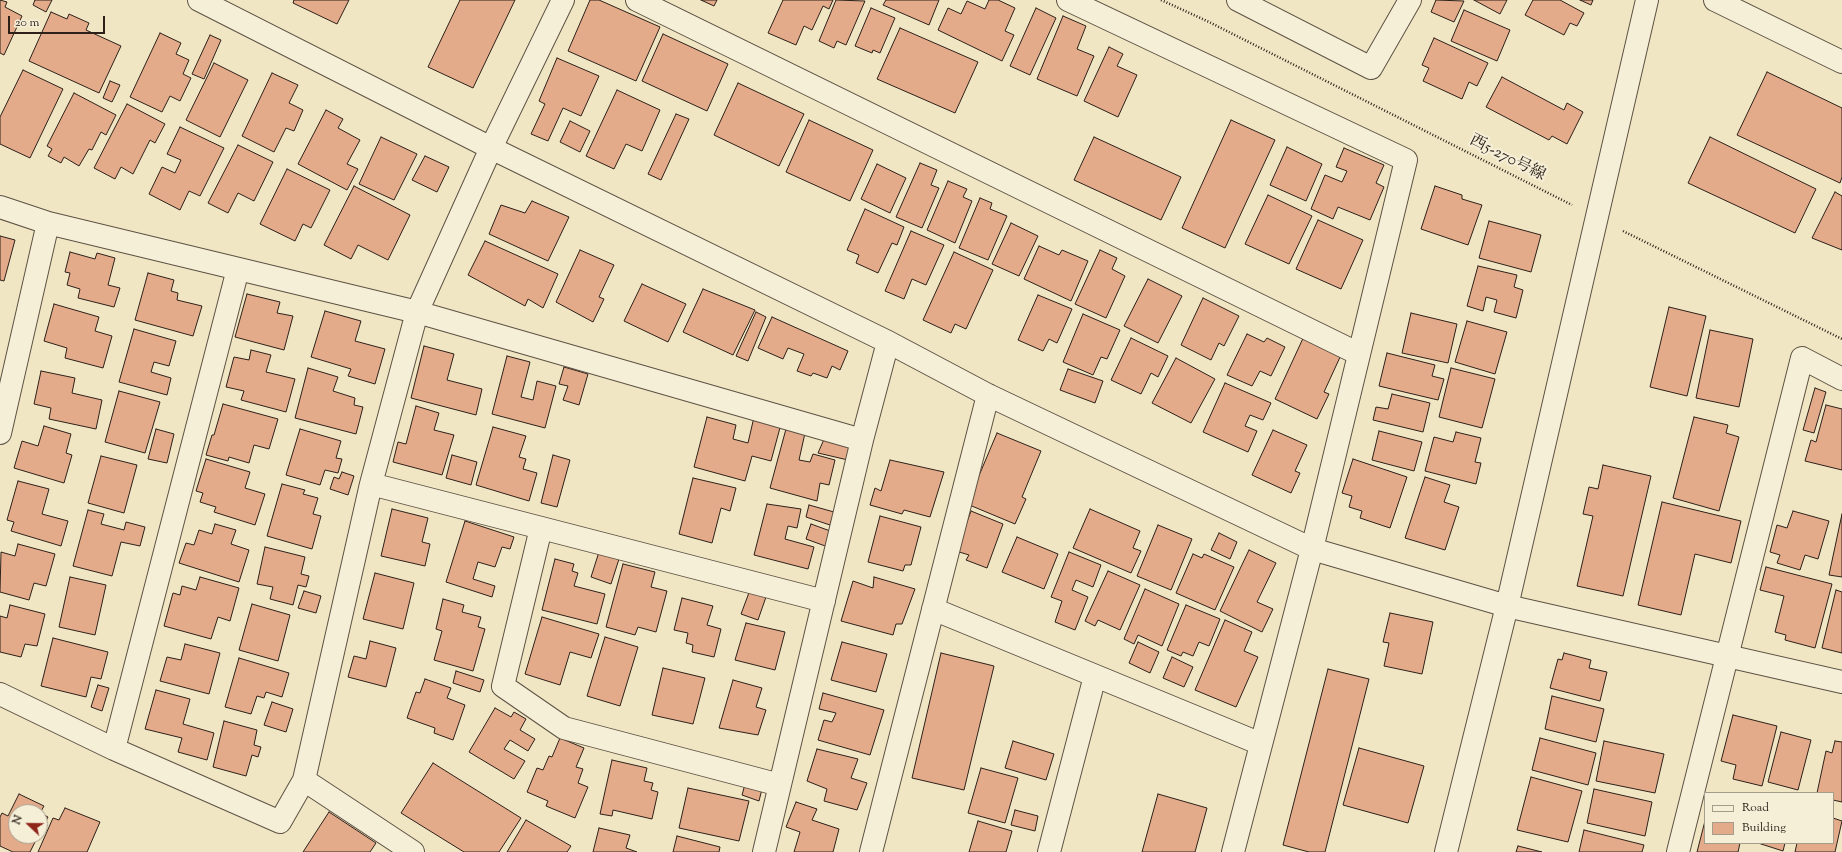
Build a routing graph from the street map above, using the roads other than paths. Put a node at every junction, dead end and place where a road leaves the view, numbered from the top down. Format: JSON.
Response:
{"nodes":[{"id":1,"x":199,"y":0,"type":"edge"},
{"id":2,"x":563,"y":0,"type":"edge"},
{"id":3,"x":637,"y":0,"type":"edge"},
{"id":4,"x":1068,"y":0,"type":"edge"},
{"id":5,"x":1238,"y":0,"type":"edge"},
{"id":6,"x":1410,"y":0,"type":"edge"},
{"id":7,"x":1647,"y":0,"type":"edge"},
{"id":8,"x":1715,"y":0,"type":"edge"},
{"id":9,"x":1842,"y":62,"type":"edge"},
{"id":10,"x":491,"y":148,"type":"junction"},
{"id":11,"x":0,"y":207,"type":"edge"},
{"id":12,"x":48,"y":223,"type":"junction"},
{"id":13,"x":238,"y":269,"type":"junction"},
{"id":14,"x":417,"y":312,"type":"junction"},
{"id":15,"x":888,"y":342,"type":"junction"},
{"id":16,"x":1359,"y":354,"type":"junction"},
{"id":17,"x":1842,"y":379,"type":"edge"},
{"id":18,"x":988,"y":395,"type":"junction"},
{"id":19,"x":0,"y":433,"type":"edge"},
{"id":20,"x":862,"y":440,"type":"junction"},
{"id":21,"x":371,"y":484,"type":"junction"},
{"id":22,"x":542,"y":528,"type":"junction"},
{"id":23,"x":1312,"y":549,"type":"junction"},
{"id":24,"x":824,"y":601,"type":"junction"},
{"id":25,"x":1507,"y":606,"type":"junction"},
{"id":26,"x":933,"y":609,"type":"junction"},
{"id":27,"x":1726,"y":656,"type":"junction"},
{"id":28,"x":1095,"y":676,"type":"junction"},
{"id":29,"x":1842,"y":682,"type":"edge"},
{"id":30,"x":0,"y":694,"type":"edge"},
{"id":31,"x":1261,"y":744,"type":"junction"},
{"id":32,"x":114,"y":749,"type":"junction"},
{"id":33,"x":304,"y":780,"type":"junction"},
{"id":34,"x":780,"y":785,"type":"junction"},
{"id":35,"x":413,"y":852,"type":"edge"},
{"id":36,"x":764,"y":852,"type":"edge"},
{"id":37,"x":870,"y":852,"type":"edge"},
{"id":38,"x":1049,"y":852,"type":"edge"},
{"id":39,"x":1233,"y":852,"type":"edge"},
{"id":40,"x":1446,"y":852,"type":"edge"},
{"id":41,"x":1678,"y":852,"type":"edge"}],
"edges":[{"from":1,"to":10,"type":"street"},
{"from":2,"to":10,"type":"street"},
{"from":3,"to":16,"type":"street"},
{"from":4,"to":16,"type":"street"},
{"from":5,"to":6,"type":"street"},
{"from":7,"to":25,"type":"street"},
{"from":8,"to":9,"type":"street"},
{"from":10,"to":14,"type":"street"},
{"from":10,"to":15,"type":"street"},
{"from":11,"to":12,"type":"street"},
{"from":12,"to":13,"type":"street"},
{"from":12,"to":19,"type":"street"},
{"from":13,"to":14,"type":"street"},
{"from":13,"to":32,"type":"street"},
{"from":14,"to":20,"type":"street"},
{"from":14,"to":21,"type":"street"},
{"from":15,"to":18,"type":"street"},
{"from":15,"to":20,"type":"street"},
{"from":16,"to":23,"type":"street"},
{"from":17,"to":27,"type":"street"},
{"from":18,"to":23,"type":"street"},
{"from":18,"to":26,"type":"street"},
{"from":20,"to":24,"type":"street"},
{"from":21,"to":22,"type":"street"},
{"from":21,"to":33,"type":"street"},
{"from":22,"to":24,"type":"street"},
{"from":22,"to":34,"type":"street"},
{"from":23,"to":25,"type":"street"},
{"from":23,"to":31,"type":"street"},
{"from":24,"to":34,"type":"street"},
{"from":25,"to":27,"type":"street"},
{"from":25,"to":40,"type":"street"},
{"from":26,"to":28,"type":"street"},
{"from":26,"to":37,"type":"street"},
{"from":27,"to":29,"type":"street"},
{"from":27,"to":41,"type":"street"},
{"from":28,"to":31,"type":"street"},
{"from":28,"to":38,"type":"street"},
{"from":30,"to":32,"type":"street"},
{"from":31,"to":39,"type":"street"},
{"from":32,"to":33,"type":"street"},
{"from":33,"to":35,"type":"street"},
{"from":34,"to":36,"type":"street"}]}
